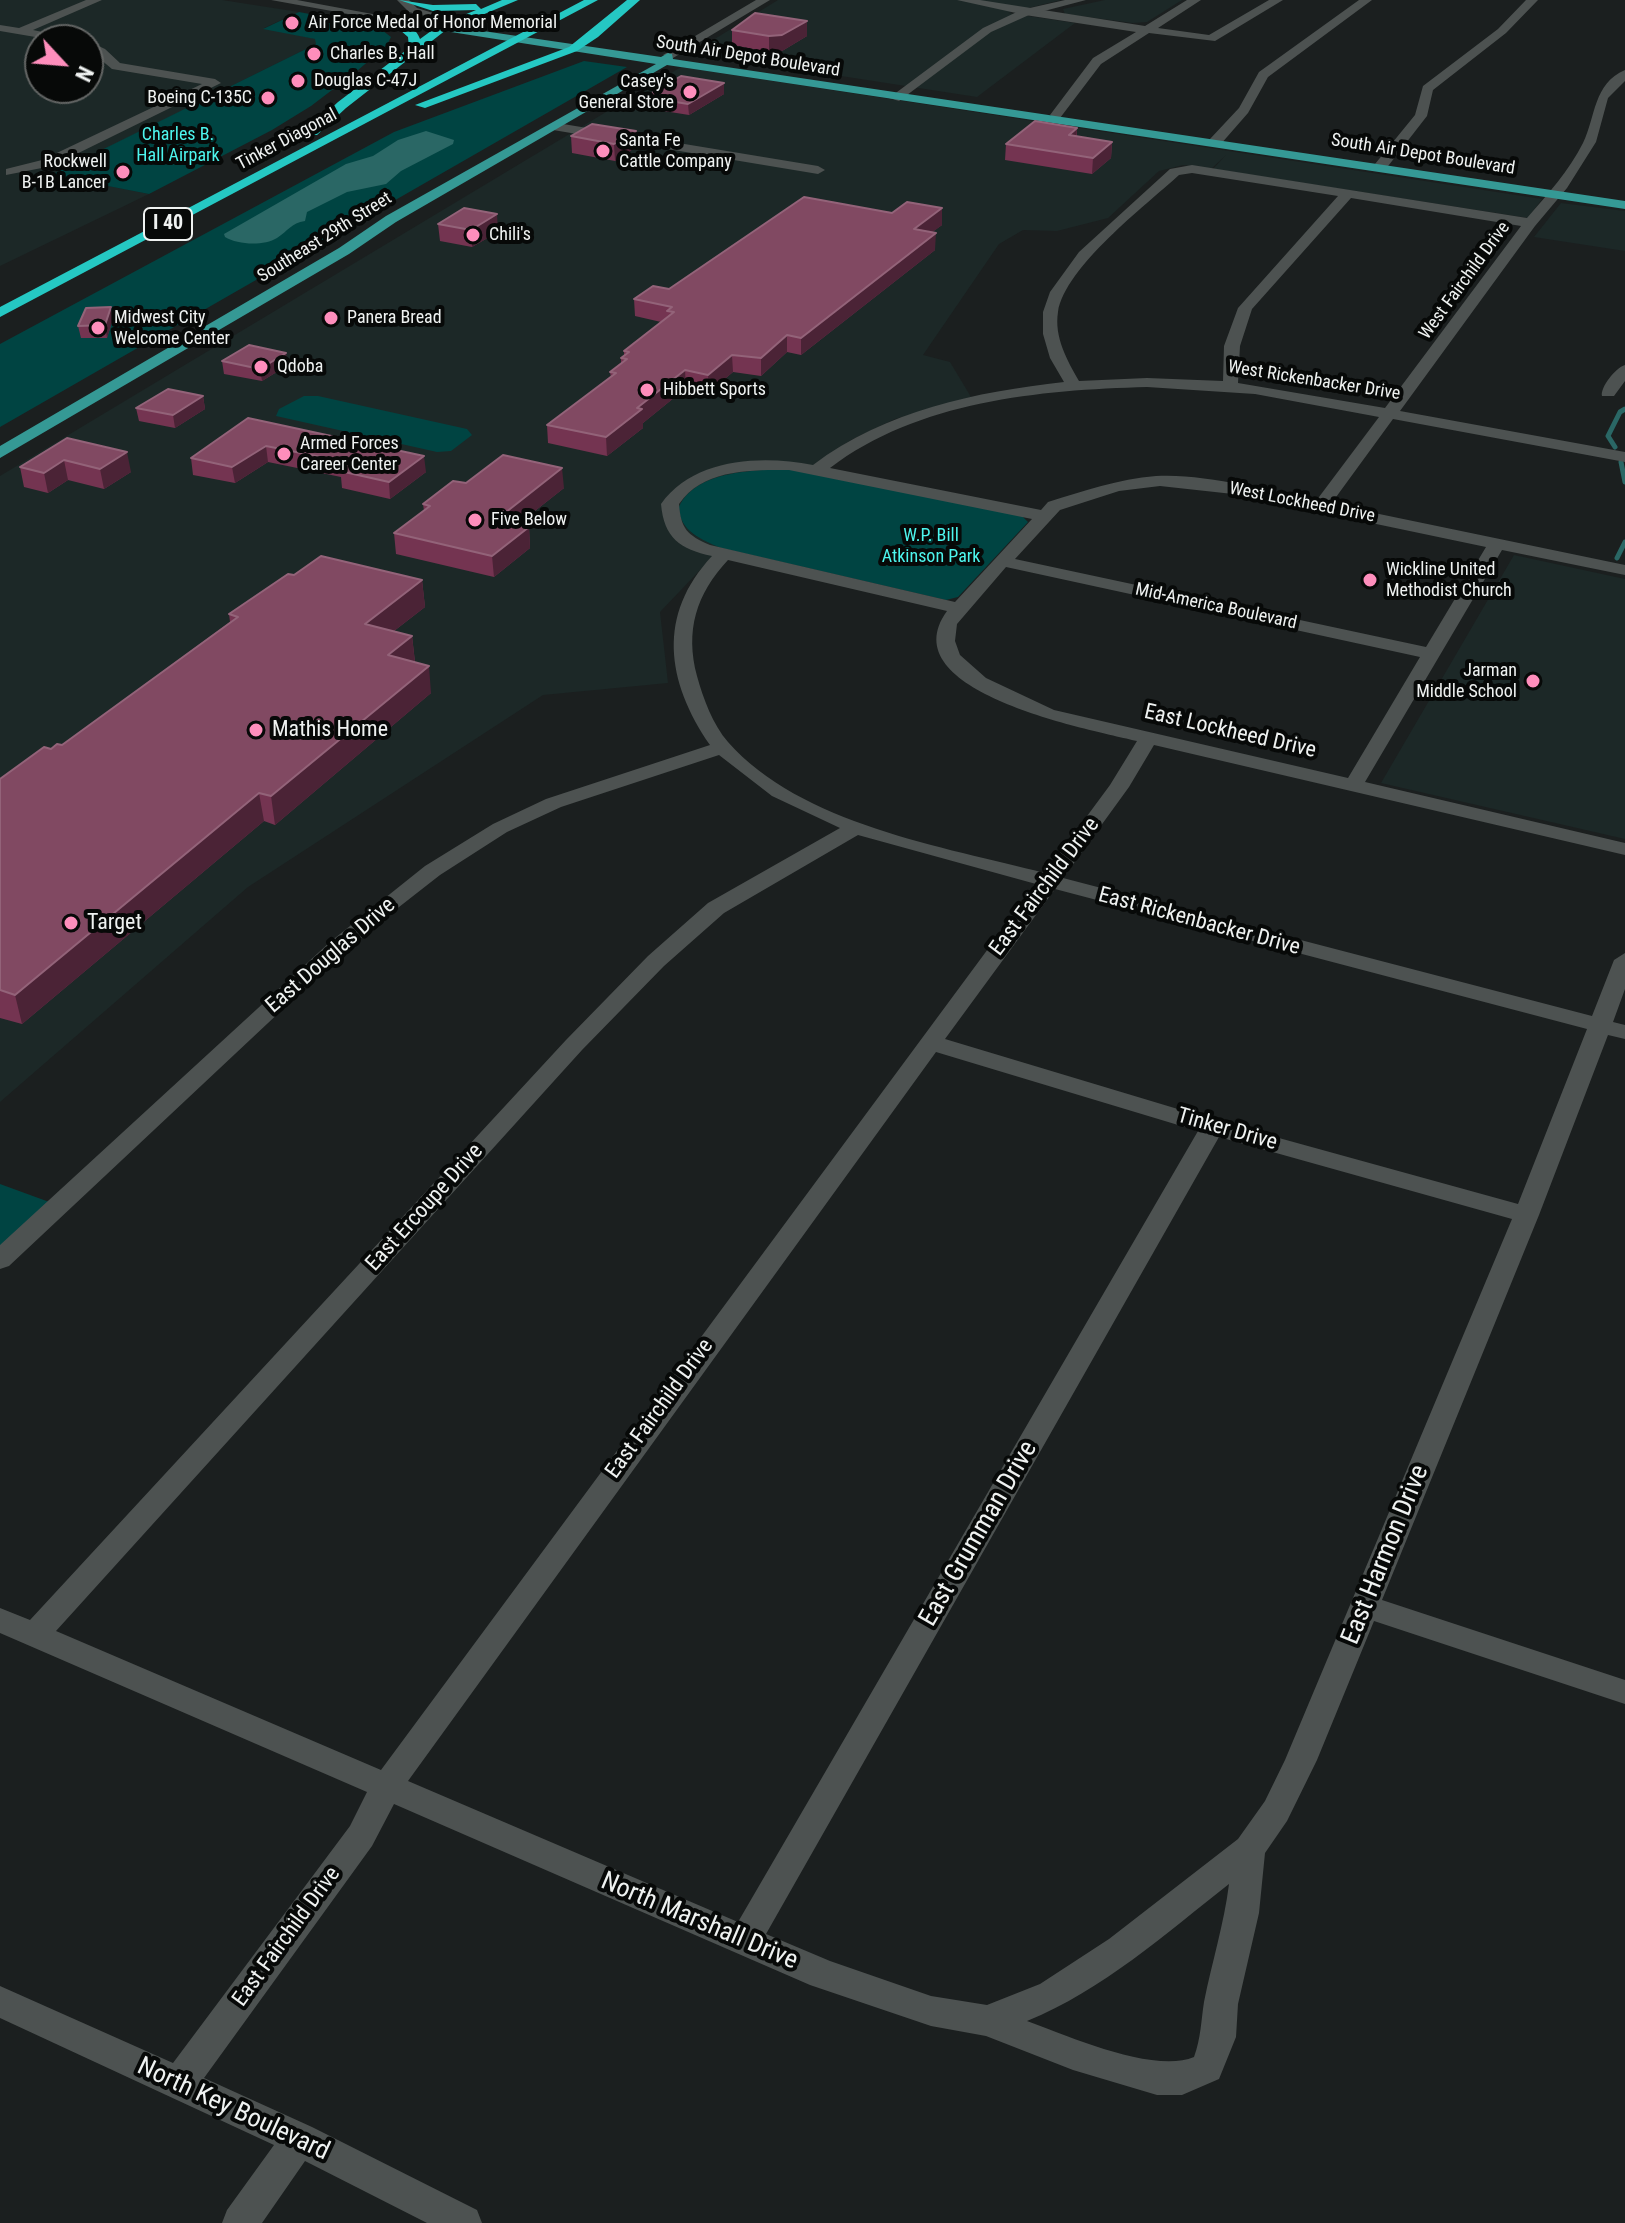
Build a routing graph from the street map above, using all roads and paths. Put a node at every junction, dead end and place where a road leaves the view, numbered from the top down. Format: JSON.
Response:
{"nodes":[{"id":1,"x":96,"y":0,"type":"edge"},
{"id":2,"x":277,"y":0,"type":"edge"},
{"id":3,"x":404,"y":0,"type":"edge"},
{"id":4,"x":511,"y":0,"type":"edge"},
{"id":5,"x":566,"y":0,"type":"edge"},
{"id":6,"x":592,"y":0,"type":"edge"},
{"id":7,"x":634,"y":0,"type":"edge"},
{"id":8,"x":764,"y":0,"type":"edge"},
{"id":9,"x":963,"y":0,"type":"edge"},
{"id":10,"x":1080,"y":0,"type":"edge"},
{"id":11,"x":1195,"y":0,"type":"edge"},
{"id":12,"x":1277,"y":0,"type":"edge"},
{"id":13,"x":1366,"y":0,"type":"edge"},
{"id":14,"x":1532,"y":0,"type":"edge"},
{"id":15,"x":1025,"y":12,"type":"junction"},
{"id":16,"x":459,"y":20,"type":"junction"},
{"id":17,"x":396,"y":21,"type":"junction"},
{"id":18,"x":0,"y":28,"type":"edge"},
{"id":19,"x":442,"y":28,"type":"junction"},
{"id":20,"x":1147,"y":30,"type":"junction"},
{"id":21,"x":21,"y":31,"type":"junction"},
{"id":22,"x":24,"y":32,"type":"edge"},
{"id":23,"x":586,"y":41,"type":"junction"},
{"id":24,"x":415,"y":49,"type":"junction"},
{"id":25,"x":573,"y":49,"type":"junction"},
{"id":26,"x":104,"y":54,"type":"edge"},
{"id":27,"x":661,"y":59,"type":"junction"},
{"id":28,"x":1625,"y":74,"type":"edge"},
{"id":29,"x":899,"y":94,"type":"junction"},
{"id":30,"x":1056,"y":115,"type":"junction"},
{"id":31,"x":557,"y":127,"type":"junction"},
{"id":32,"x":313,"y":132,"type":"junction"},
{"id":33,"x":336,"y":135,"type":"junction"},
{"id":34,"x":1215,"y":142,"type":"junction"},
{"id":35,"x":1380,"y":167,"type":"junction"},
{"id":36,"x":818,"y":170,"type":"dead end"},
{"id":37,"x":4,"y":173,"type":"edge"},
{"id":38,"x":1348,"y":194,"type":"junction"},
{"id":39,"x":1554,"y":194,"type":"junction"},
{"id":40,"x":1625,"y":205,"type":"edge"},
{"id":41,"x":1530,"y":223,"type":"junction"},
{"id":42,"x":0,"y":296,"type":"edge"},
{"id":43,"x":0,"y":313,"type":"edge"},
{"id":44,"x":1625,"y":370,"type":"edge"},
{"id":45,"x":1074,"y":385,"type":"junction"},
{"id":46,"x":1231,"y":387,"type":"junction"},
{"id":47,"x":1608,"y":393,"type":"dead end"},
{"id":48,"x":1390,"y":413,"type":"junction"},
{"id":49,"x":0,"y":436,"type":"edge"},
{"id":50,"x":0,"y":453,"type":"edge"},
{"id":51,"x":1625,"y":457,"type":"edge"},
{"id":52,"x":818,"y":469,"type":"junction"},
{"id":53,"x":1321,"y":506,"type":"junction"},
{"id":54,"x":1043,"y":516,"type":"junction"},
{"id":55,"x":1497,"y":543,"type":"junction"},
{"id":56,"x":723,"y":555,"type":"junction"},
{"id":57,"x":1001,"y":561,"type":"junction"},
{"id":58,"x":1625,"y":570,"type":"edge"},
{"id":59,"x":959,"y":608,"type":"junction"},
{"id":60,"x":1431,"y":654,"type":"junction"},
{"id":61,"x":1148,"y":738,"type":"junction"},
{"id":62,"x":723,"y":747,"type":"junction"},
{"id":63,"x":1353,"y":786,"type":"junction"},
{"id":64,"x":855,"y":828,"type":"junction"},
{"id":65,"x":1625,"y":849,"type":"edge"},
{"id":66,"x":1049,"y":883,"type":"junction"},
{"id":67,"x":1625,"y":960,"type":"edge"},
{"id":68,"x":1612,"y":1029,"type":"edge"},
{"id":69,"x":929,"y":1042,"type":"junction"},
{"id":70,"x":1212,"y":1127,"type":"junction"},
{"id":71,"x":1526,"y":1215,"type":"junction"},
{"id":72,"x":0,"y":1260,"type":"edge"},
{"id":73,"x":1365,"y":1606,"type":"junction"},
{"id":74,"x":0,"y":1620,"type":"edge"},
{"id":75,"x":34,"y":1635,"type":"junction"},
{"id":76,"x":1625,"y":1692,"type":"edge"},
{"id":77,"x":385,"y":1789,"type":"junction"},
{"id":78,"x":1249,"y":1849,"type":"junction"},
{"id":79,"x":745,"y":1941,"type":"junction"},
{"id":80,"x":0,"y":2001,"type":"edge"},
{"id":81,"x":987,"y":2021,"type":"junction"},
{"id":82,"x":179,"y":2083,"type":"junction"},
{"id":83,"x":299,"y":2139,"type":"junction"},
{"id":84,"x":240,"y":2223,"type":"edge"},
{"id":85,"x":464,"y":2223,"type":"edge"}],
"edges":[{"from":1,"to":21,"type":"street"},
{"from":2,"to":17,"type":"street","name":"South Air Depot Boulevard"},
{"from":3,"to":4,"type":"highway"},
{"from":3,"to":16,"type":"street","name":"South Air Depot Boulevard"},
{"from":4,"to":16,"type":"highway"},
{"from":5,"to":32,"type":"highway","name":"Tinker Diagonal","number":"I 40"},
{"from":6,"to":33,"type":"highway","name":"Tinker Diagonal","number":"I 40"},
{"from":7,"to":23,"type":"highway"},
{"from":8,"to":27,"type":"street","name":"Southeast 29th Street"},
{"from":9,"to":15,"type":"street"},
{"from":10,"to":15,"type":"street"},
{"from":11,"to":20,"type":"street"},
{"from":12,"to":20,"type":"street"},
{"from":13,"to":34,"type":"street"},
{"from":14,"to":35,"type":"street"},
{"from":15,"to":20,"type":"street"},
{"from":15,"to":29,"type":"street"},
{"from":16,"to":19,"type":"highway"},
{"from":16,"to":23,"type":"main road","name":"South Air Depot Boulevard"},
{"from":17,"to":19,"type":"street","name":"South Air Depot Boulevard"},
{"from":17,"to":24,"type":"highway"},
{"from":18,"to":21,"type":"street"},
{"from":19,"to":24,"type":"highway"},
{"from":19,"to":25,"type":"main road","name":"South Air Depot Boulevard"},
{"from":20,"to":30,"type":"street"},
{"from":21,"to":22,"type":"street"},
{"from":23,"to":25,"type":"highway"},
{"from":23,"to":27,"type":"main road","name":"South Air Depot Boulevard"},
{"from":24,"to":32,"type":"highway"},
{"from":25,"to":27,"type":"main road","name":"South Air Depot Boulevard"},
{"from":25,"to":33,"type":"highway"},
{"from":26,"to":37,"type":"street"},
{"from":27,"to":29,"type":"main road","name":"South Air Depot Boulevard"},
{"from":27,"to":31,"type":"main road","name":"Southeast 29th Street"},
{"from":27,"to":49,"type":"main road","name":"Southeast 29th Street"},
{"from":28,"to":39,"type":"street","name":"West Fairchild Drive"},
{"from":29,"to":30,"type":"main road","name":"South Air Depot Boulevard"},
{"from":29,"to":34,"type":"main road","name":"South Air Depot Boulevard"},
{"from":30,"to":34,"type":"main road","name":"South Air Depot Boulevard"},
{"from":31,"to":36,"type":"street"},
{"from":31,"to":50,"type":"main road","name":"Southeast 29th Street"},
{"from":32,"to":42,"type":"highway","name":"Tinker Diagonal","number":"I 40"},
{"from":33,"to":43,"type":"highway","name":"Tinker Diagonal","number":"I 40"},
{"from":34,"to":35,"type":"main road","name":"South Air Depot Boulevard"},
{"from":35,"to":39,"type":"main road","name":"South Air Depot Boulevard"},
{"from":38,"to":41,"type":"street"},
{"from":38,"to":45,"type":"street"},
{"from":38,"to":46,"type":"street"},
{"from":39,"to":40,"type":"main road","name":"South Air Depot Boulevard"},
{"from":39,"to":41,"type":"street","name":"West Fairchild Drive"},
{"from":41,"to":48,"type":"street","name":"West Fairchild Drive"},
{"from":44,"to":47,"type":"street"},
{"from":45,"to":46,"type":"street","name":"West Rickenbacker Drive"},
{"from":45,"to":52,"type":"street","name":"West Rickenbacker Drive"},
{"from":46,"to":48,"type":"street","name":"West Rickenbacker Drive"},
{"from":48,"to":51,"type":"street","name":"West Rickenbacker Drive"},
{"from":48,"to":53,"type":"street","name":"West Fairchild Drive"},
{"from":52,"to":54,"type":"street"},
{"from":52,"to":56,"type":"street"},
{"from":53,"to":54,"type":"street","name":"West Lockheed Drive"},
{"from":53,"to":55,"type":"street","name":"West Lockheed Drive"},
{"from":54,"to":57,"type":"street","name":"West Lockheed Drive"},
{"from":55,"to":58,"type":"street","name":"West Lockheed Drive"},
{"from":55,"to":60,"type":"street"},
{"from":56,"to":59,"type":"street"},
{"from":56,"to":62,"type":"street","name":"East Rickenbacker Drive"},
{"from":57,"to":59,"type":"street","name":"East Lockheed Drive"},
{"from":57,"to":60,"type":"street","name":"Mid-America Boulevard"},
{"from":59,"to":61,"type":"street","name":"East Lockheed Drive"},
{"from":60,"to":63,"type":"street"},
{"from":61,"to":63,"type":"street","name":"East Lockheed Drive"},
{"from":61,"to":66,"type":"street","name":"East Fairchild Drive"},
{"from":62,"to":64,"type":"street","name":"East Rickenbacker Drive"},
{"from":62,"to":72,"type":"street","name":"East Douglas Drive"},
{"from":63,"to":65,"type":"street","name":"East Lockheed Drive"},
{"from":64,"to":66,"type":"street","name":"East Rickenbacker Drive"},
{"from":64,"to":75,"type":"street","name":"East Ercoupe Drive"},
{"from":66,"to":68,"type":"street","name":"East Rickenbacker Drive"},
{"from":66,"to":69,"type":"street","name":"East Fairchild Drive"},
{"from":67,"to":68,"type":"street","name":"East Harmon Drive"},
{"from":68,"to":71,"type":"street","name":"East Harmon Drive"},
{"from":69,"to":70,"type":"street","name":"Tinker Drive"},
{"from":69,"to":77,"type":"street","name":"East Fairchild Drive"},
{"from":70,"to":71,"type":"street","name":"Tinker Drive"},
{"from":70,"to":79,"type":"street","name":"East Grumman Drive"},
{"from":71,"to":73,"type":"street","name":"East Harmon Drive"},
{"from":73,"to":76,"type":"street"},
{"from":73,"to":78,"type":"street","name":"East Harmon Drive"},
{"from":74,"to":75,"type":"street","name":"North Marshall Drive"},
{"from":75,"to":77,"type":"street","name":"North Marshall Drive"},
{"from":77,"to":79,"type":"street","name":"North Marshall Drive"},
{"from":77,"to":82,"type":"street","name":"East Fairchild Drive"},
{"from":78,"to":81,"type":"street","name":"East Harmon Drive"},
{"from":78,"to":81,"type":"street","name":"North Marshall Drive"},
{"from":79,"to":81,"type":"street","name":"North Marshall Drive"},
{"from":80,"to":82,"type":"street","name":"North Key Boulevard"},
{"from":82,"to":83,"type":"street","name":"North Key Boulevard"},
{"from":83,"to":84,"type":"street"},
{"from":83,"to":85,"type":"street","name":"North Key Boulevard"}]}
